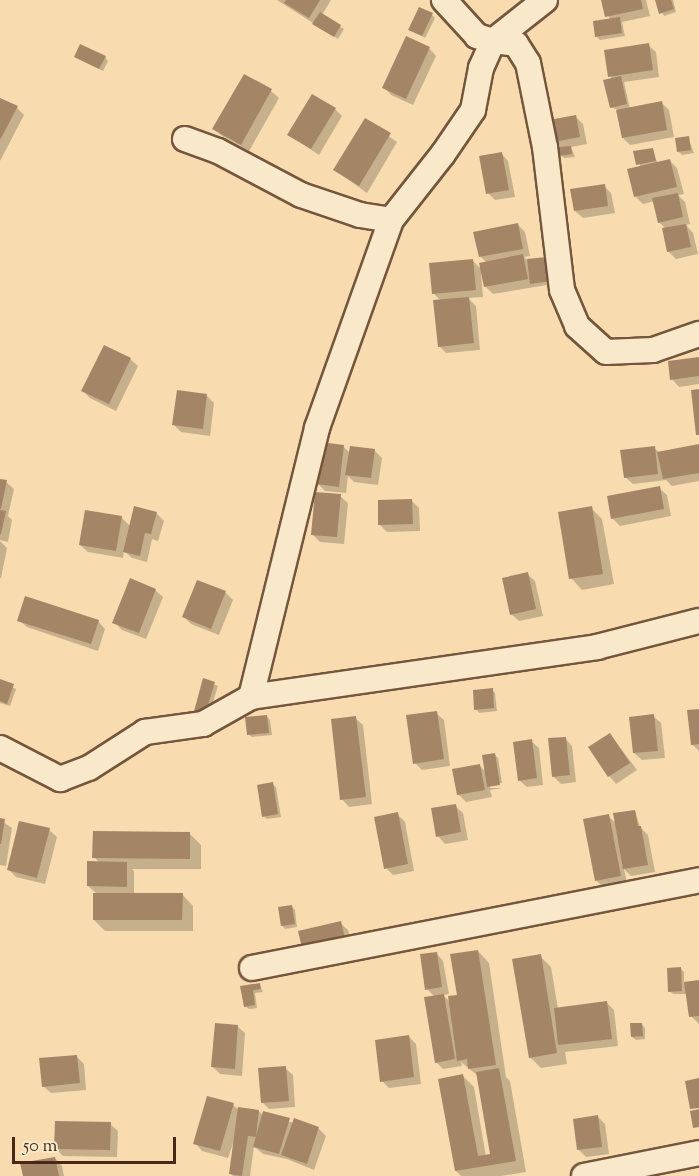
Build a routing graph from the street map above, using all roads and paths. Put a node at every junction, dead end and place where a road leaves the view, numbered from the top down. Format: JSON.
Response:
{"nodes":[{"id":1,"x":444,"y":0,"type":"edge"},
{"id":2,"x":545,"y":0,"type":"edge"},
{"id":3,"x":493,"y":41,"type":"junction"},
{"id":4,"x":185,"y":139,"type":"dead end"},
{"id":5,"x":391,"y":220,"type":"junction"},
{"id":6,"x":699,"y":334,"type":"edge"},
{"id":7,"x":699,"y":621,"type":"edge"},
{"id":8,"x":251,"y":697,"type":"junction"},
{"id":9,"x":0,"y":748,"type":"edge"},
{"id":10,"x":699,"y":880,"type":"edge"},
{"id":11,"x":252,"y":968,"type":"dead end"},
{"id":12,"x":699,"y":1153,"type":"edge"},
{"id":13,"x":584,"y":1176,"type":"edge"}],
"edges":[{"from":1,"to":3,"type":"street"},
{"from":2,"to":3,"type":"street"},
{"from":3,"to":5,"type":"street"},
{"from":3,"to":6,"type":"street"},
{"from":4,"to":5,"type":"street"},
{"from":5,"to":8,"type":"street"},
{"from":7,"to":8,"type":"street"},
{"from":8,"to":9,"type":"street"},
{"from":10,"to":11,"type":"street"},
{"from":12,"to":13,"type":"street"}]}
